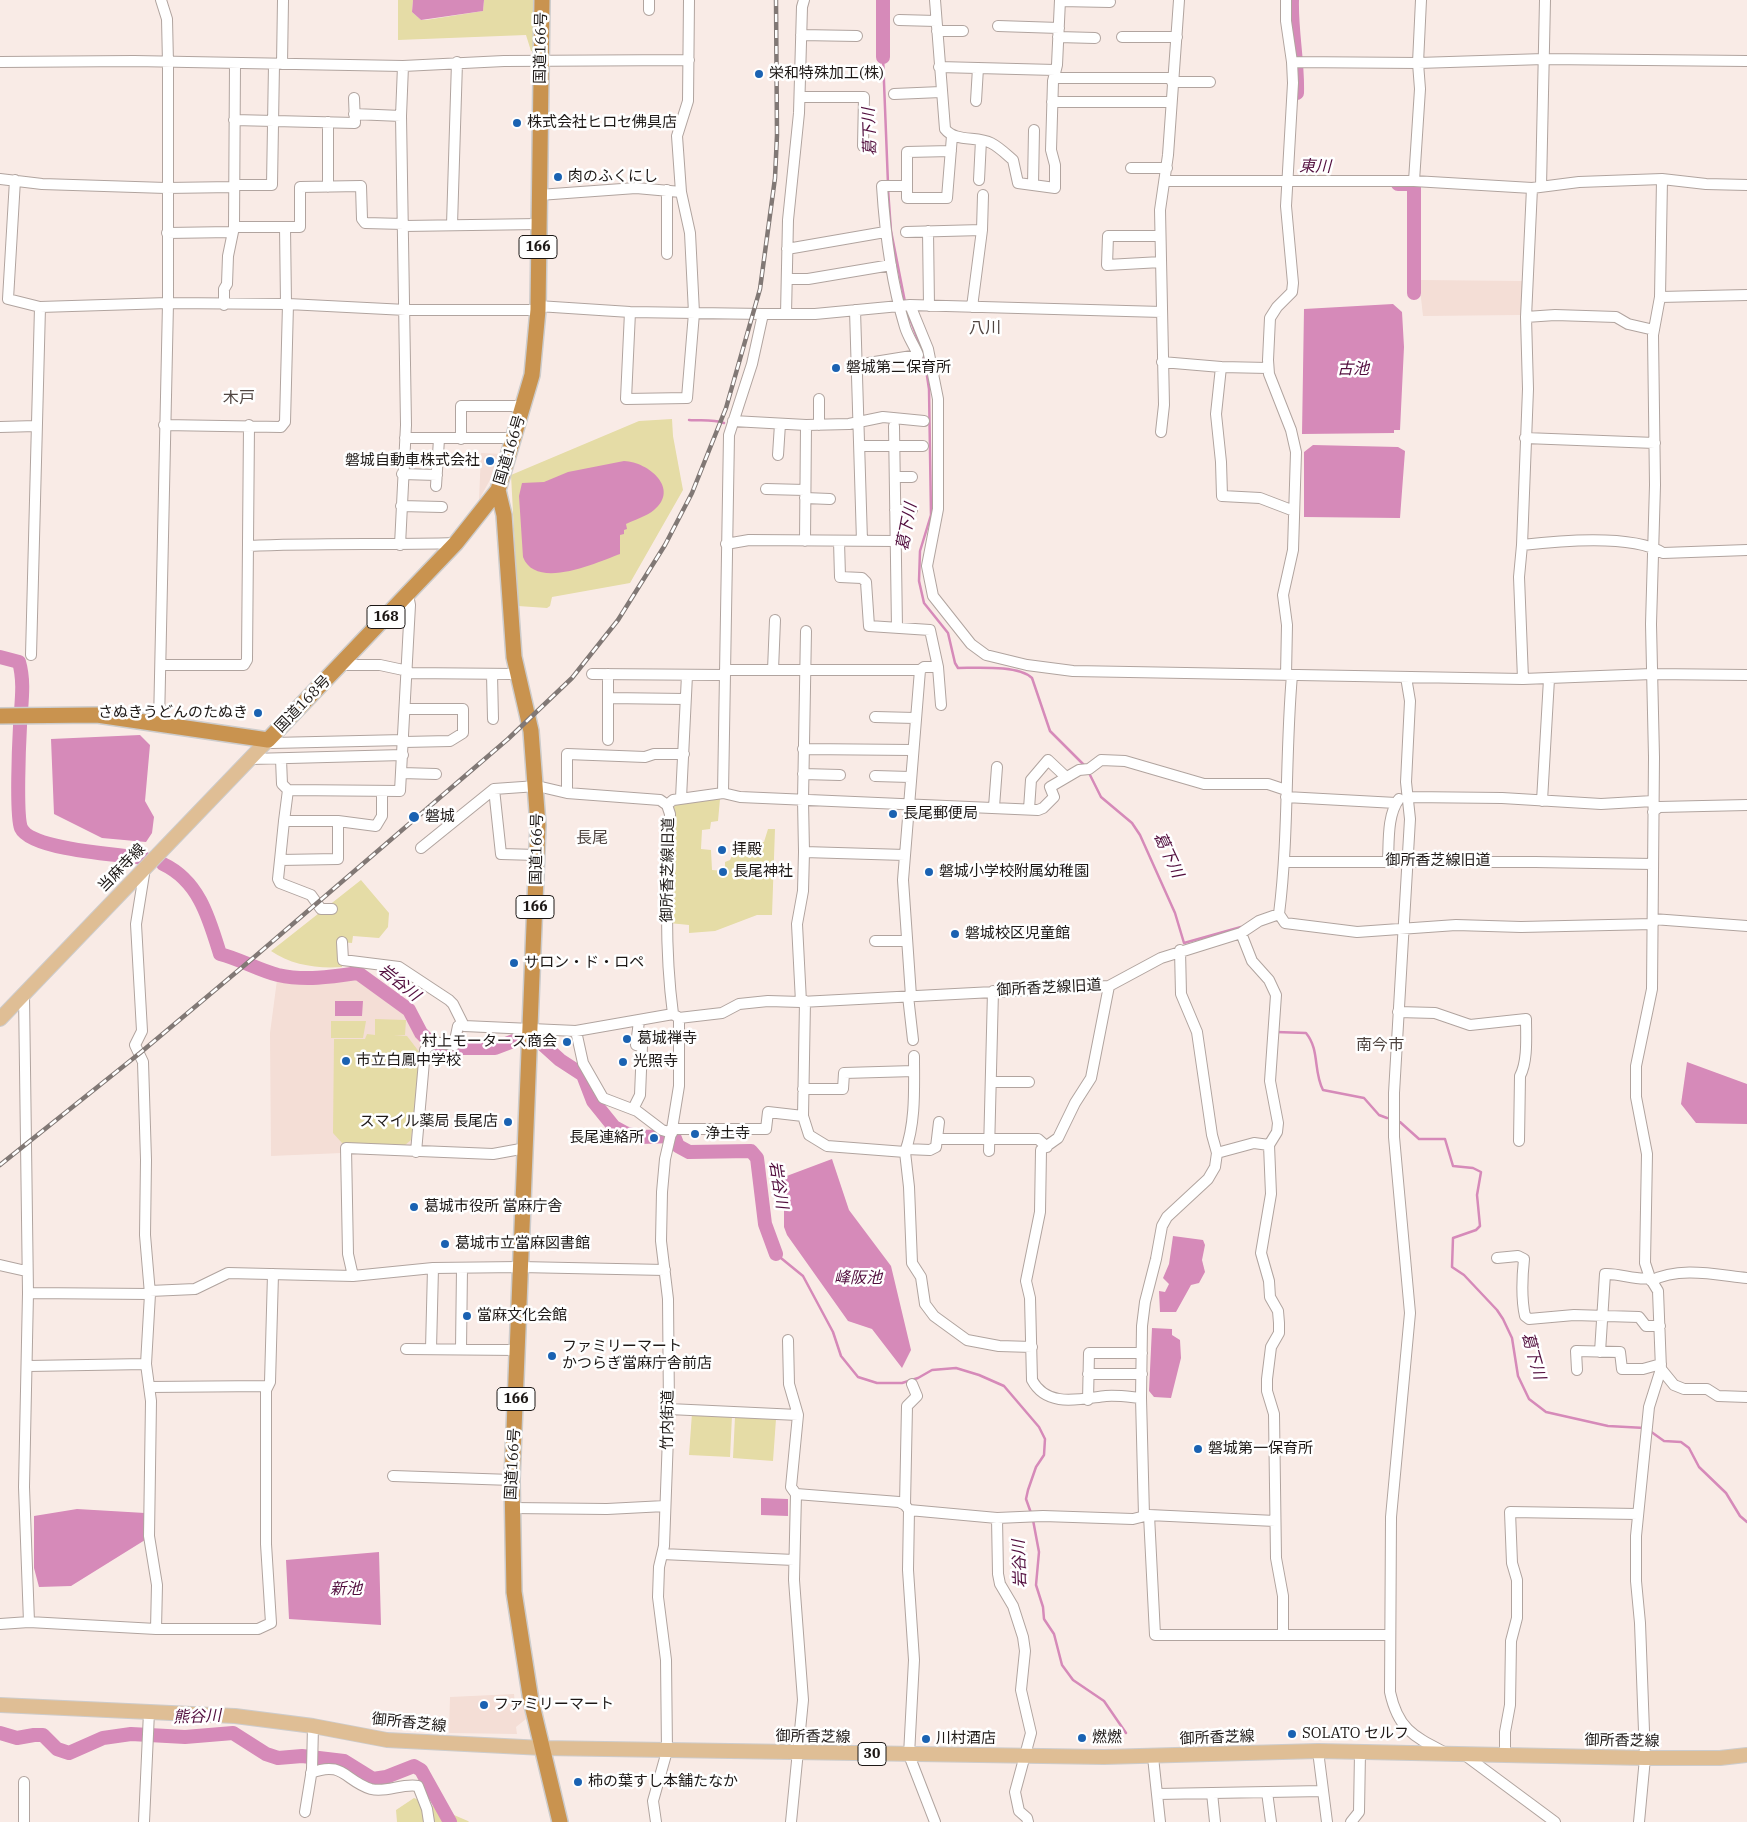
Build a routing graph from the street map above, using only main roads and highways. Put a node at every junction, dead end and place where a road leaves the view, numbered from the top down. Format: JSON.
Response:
{"nodes":[{"id":1,"x":542,"y":0,"type":"edge"},
{"id":2,"x":498,"y":490,"type":"junction"},
{"id":3,"x":7,"y":716,"type":"edge"},
{"id":4,"x":268,"y":740,"type":"junction"},
{"id":5,"x":0,"y":1019,"type":"edge"},
{"id":6,"x":0,"y":1705,"type":"edge"},
{"id":7,"x":543,"y":1748,"type":"junction"},
{"id":8,"x":1747,"y":1755,"type":"edge"},
{"id":9,"x":560,"y":1822,"type":"edge"}],
"edges":[{"from":1,"to":2,"type":"highway","name":"国道166号","number":"166"},
{"from":2,"to":4,"type":"highway","name":"国道168号","number":"168"},
{"from":2,"to":7,"type":"highway","name":"国道166号","number":"166"},
{"from":3,"to":4,"type":"highway","name":"国道168号"},
{"from":4,"to":5,"type":"main road","name":"当麻寺線"},
{"from":6,"to":7,"type":"main road","name":"御所香芝線","number":"30"},
{"from":7,"to":8,"type":"main road","name":"御所香芝線","number":"30"},
{"from":7,"to":9,"type":"highway","name":"国道166号","number":"166"}]}
